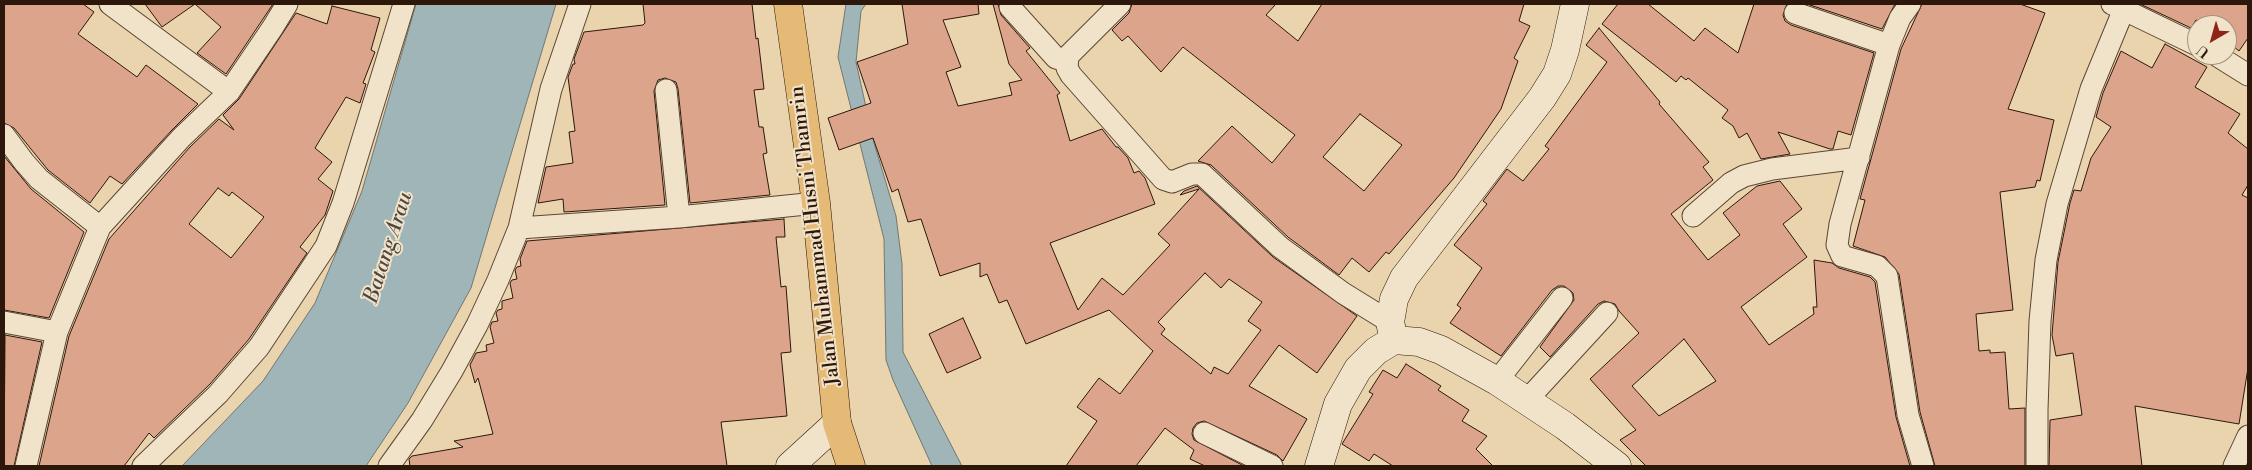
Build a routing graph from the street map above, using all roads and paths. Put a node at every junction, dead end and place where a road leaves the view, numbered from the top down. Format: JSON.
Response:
{"nodes":[{"id":1,"x":110,"y":4,"type":"edge"},
{"id":2,"x":287,"y":4,"type":"edge"},
{"id":3,"x":404,"y":4,"type":"edge"},
{"id":4,"x":580,"y":4,"type":"edge"},
{"id":5,"x":788,"y":4,"type":"edge"},
{"id":6,"x":1120,"y":4,"type":"edge"},
{"id":7,"x":1575,"y":4,"type":"edge"},
{"id":8,"x":1910,"y":4,"type":"edge"},
{"id":9,"x":2118,"y":6,"type":"edge"},
{"id":10,"x":1010,"y":7,"type":"dead end"},
{"id":11,"x":1795,"y":13,"type":"dead end"},
{"id":12,"x":2187,"y":40,"type":"edge"},
{"id":13,"x":1889,"y":45,"type":"junction"},
{"id":14,"x":1066,"y":61,"type":"junction"},
{"id":15,"x":2232,"y":65,"type":"edge"},
{"id":16,"x":2248,"y":75,"type":"edge"},
{"id":17,"x":666,"y":90,"type":"dead end"},
{"id":18,"x":229,"y":92,"type":"junction"},
{"id":19,"x":4,"y":135,"type":"edge"},
{"id":20,"x":1859,"y":158,"type":"junction"},
{"id":21,"x":816,"y":203,"type":"junction"},
{"id":22,"x":1693,"y":216,"type":"dead end"},
{"id":23,"x":679,"y":217,"type":"junction"},
{"id":24,"x":100,"y":227,"type":"junction"},
{"id":25,"x":519,"y":228,"type":"junction"},
{"id":26,"x":1562,"y":298,"type":"dead end"},
{"id":27,"x":1607,"y":313,"type":"dead end"},
{"id":28,"x":4,"y":322,"type":"edge"},
{"id":29,"x":1392,"y":331,"type":"junction"},
{"id":30,"x":57,"y":332,"type":"junction"},
{"id":31,"x":1497,"y":381,"type":"junction"},
{"id":32,"x":1527,"y":400,"type":"junction"},
{"id":33,"x":838,"y":423,"type":"junction"},
{"id":34,"x":1204,"y":433,"type":"dead end"},
{"id":35,"x":2248,"y":436,"type":"edge"},
{"id":36,"x":26,"y":466,"type":"edge"},
{"id":37,"x":143,"y":466,"type":"edge"},
{"id":38,"x":389,"y":466,"type":"edge"},
{"id":39,"x":790,"y":466,"type":"edge"},
{"id":40,"x":851,"y":466,"type":"edge"},
{"id":41,"x":1272,"y":466,"type":"edge"},
{"id":42,"x":1319,"y":466,"type":"edge"},
{"id":43,"x":1618,"y":466,"type":"edge"},
{"id":44,"x":1923,"y":466,"type":"edge"},
{"id":45,"x":2037,"y":466,"type":"edge"},
{"id":46,"x":2234,"y":466,"type":"edge"}],
"edges":[{"from":1,"to":18,"type":"street"},
{"from":2,"to":18,"type":"street"},
{"from":3,"to":37,"type":"street"},
{"from":4,"to":25,"type":"street"},
{"from":5,"to":21,"type":"main road","name":"Jalan Muhammad Husni Thamrin"},
{"from":6,"to":14,"type":"street"},
{"from":7,"to":29,"type":"street"},
{"from":8,"to":13,"type":"street"},
{"from":9,"to":12,"type":"street"},
{"from":9,"to":45,"type":"street"},
{"from":10,"to":14,"type":"street"},
{"from":11,"to":13,"type":"street"},
{"from":13,"to":20,"type":"street"},
{"from":14,"to":29,"type":"street"},
{"from":15,"to":16,"type":"street"},
{"from":17,"to":23,"type":"street"},
{"from":18,"to":24,"type":"street"},
{"from":19,"to":24,"type":"street"},
{"from":20,"to":22,"type":"street"},
{"from":20,"to":44,"type":"street"},
{"from":21,"to":23,"type":"street"},
{"from":21,"to":33,"type":"main road","name":"Jalan Muhammad Husni Thamrin"},
{"from":23,"to":25,"type":"street"},
{"from":24,"to":30,"type":"street"},
{"from":25,"to":38,"type":"street"},
{"from":26,"to":31,"type":"street"},
{"from":27,"to":32,"type":"street"},
{"from":28,"to":30,"type":"street"},
{"from":29,"to":31,"type":"street"},
{"from":29,"to":42,"type":"street"},
{"from":30,"to":36,"type":"street"},
{"from":31,"to":32,"type":"street"},
{"from":32,"to":43,"type":"street"},
{"from":33,"to":39,"type":"street"},
{"from":33,"to":40,"type":"main road","name":"Jalan Muhammad Husni Thamrin"},
{"from":34,"to":41,"type":"street"},
{"from":35,"to":46,"type":"street"}]}
